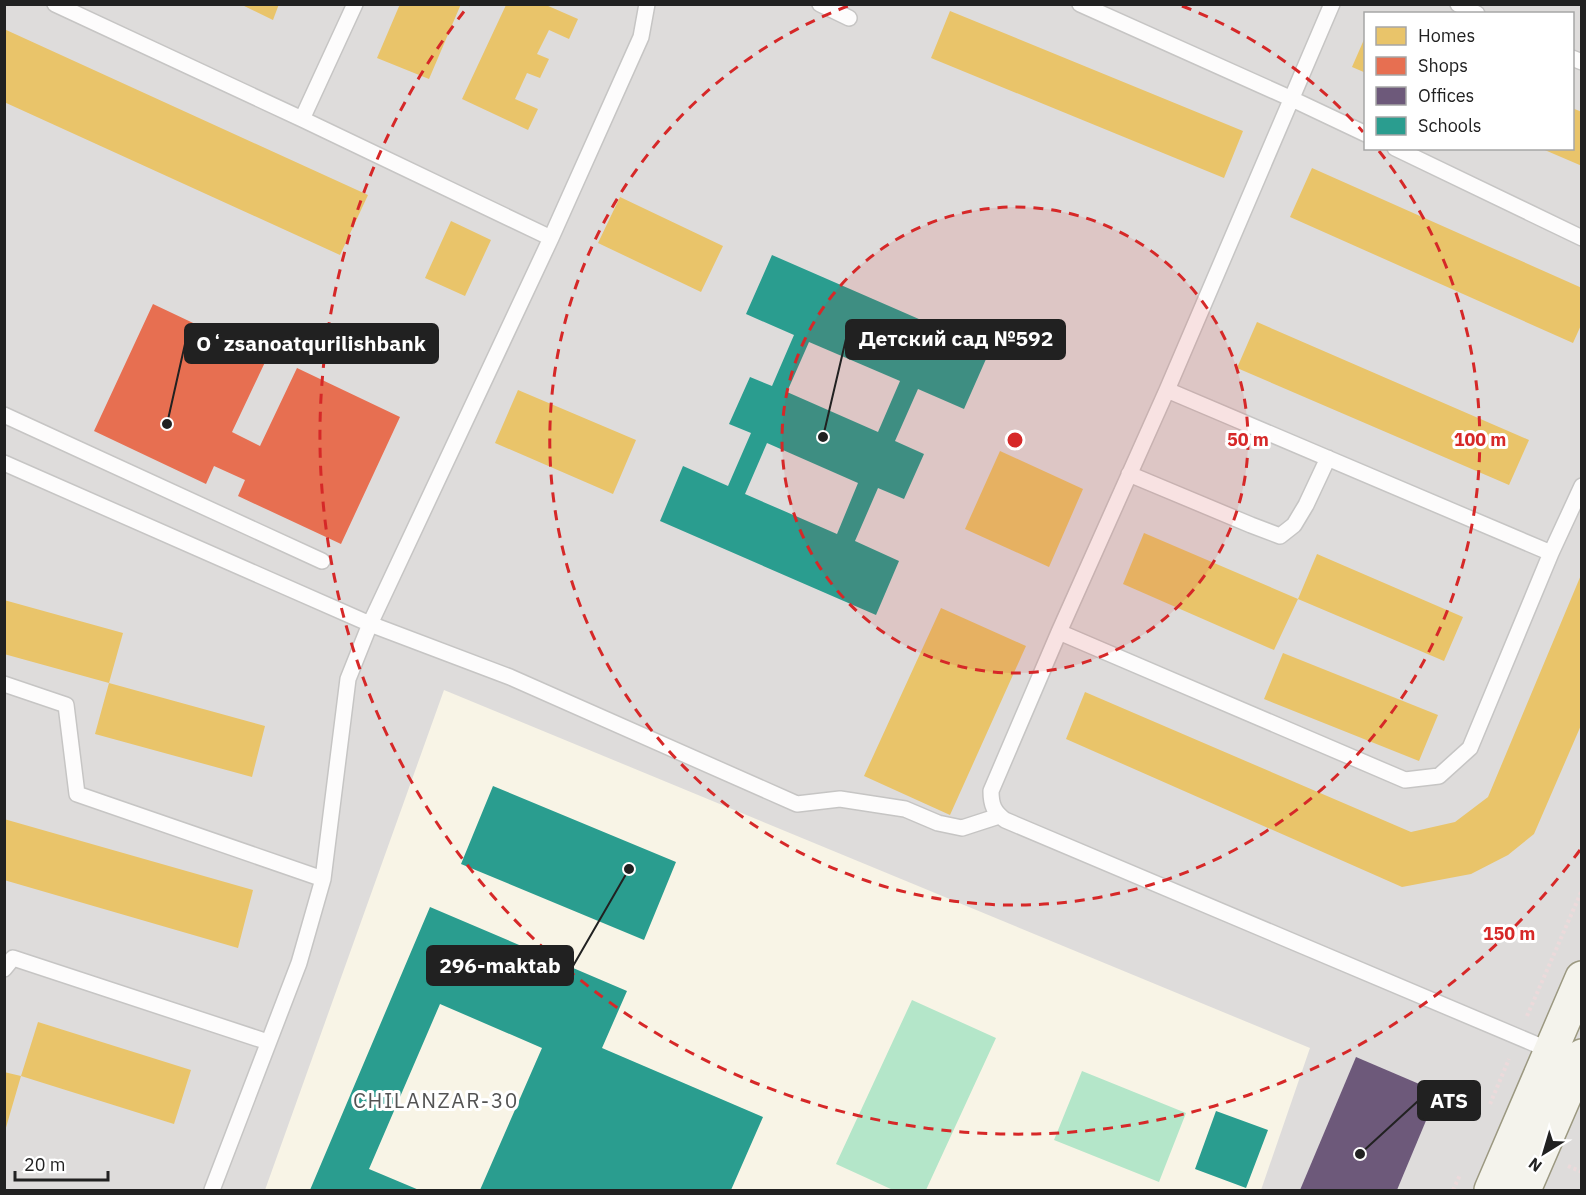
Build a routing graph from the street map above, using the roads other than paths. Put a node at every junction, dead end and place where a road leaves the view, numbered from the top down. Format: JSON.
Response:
{"nodes":[{"id":1,"x":55,"y":4,"type":"edge"},
{"id":2,"x":355,"y":4,"type":"edge"},
{"id":3,"x":647,"y":4,"type":"edge"},
{"id":4,"x":820,"y":4,"type":"edge"},
{"id":5,"x":1080,"y":4,"type":"edge"},
{"id":6,"x":1332,"y":4,"type":"edge"},
{"id":7,"x":1458,"y":4,"type":"edge"},
{"id":8,"x":1473,"y":12,"type":"edge"},
{"id":9,"x":849,"y":18,"type":"dead end"},
{"id":10,"x":1292,"y":99,"type":"junction"},
{"id":11,"x":302,"y":119,"type":"junction"},
{"id":12,"x":1364,"y":134,"type":"edge"},
{"id":13,"x":1399,"y":150,"type":"edge"},
{"id":14,"x":551,"y":238,"type":"junction"},
{"id":15,"x":1581,"y":238,"type":"edge"},
{"id":16,"x":1167,"y":390,"type":"junction"},
{"id":17,"x":4,"y":416,"type":"edge"},
{"id":18,"x":1328,"y":458,"type":"junction"},
{"id":19,"x":4,"y":463,"type":"edge"},
{"id":20,"x":1129,"y":474,"type":"junction"},
{"id":21,"x":1581,"y":486,"type":"edge"},
{"id":22,"x":1551,"y":553,"type":"junction"},
{"id":23,"x":322,"y":561,"type":"dead end"},
{"id":24,"x":370,"y":624,"type":"junction"},
{"id":25,"x":1059,"y":632,"type":"junction"},
{"id":26,"x":4,"y":684,"type":"edge"},
{"id":27,"x":999,"y":816,"type":"junction"},
{"id":28,"x":324,"y":879,"type":"junction"},
{"id":29,"x":4,"y":969,"type":"edge"},
{"id":30,"x":1581,"y":978,"type":"edge"},
{"id":31,"x":268,"y":1042,"type":"junction"},
{"id":32,"x":1570,"y":1056,"type":"edge"},
{"id":33,"x":212,"y":1191,"type":"edge"},
{"id":34,"x":1491,"y":1191,"type":"edge"},
{"id":35,"x":1524,"y":1191,"type":"edge"}],
"edges":[{"from":1,"to":11,"type":"lane"},
{"from":2,"to":11,"type":"lane"},
{"from":3,"to":14,"type":"lane"},
{"from":4,"to":9,"type":"lane"},
{"from":5,"to":10,"type":"lane"},
{"from":6,"to":10,"type":"lane"},
{"from":7,"to":8,"type":"lane"},
{"from":10,"to":12,"type":"lane"},
{"from":10,"to":16,"type":"lane"},
{"from":11,"to":14,"type":"lane"},
{"from":13,"to":15,"type":"lane"},
{"from":14,"to":24,"type":"lane"},
{"from":16,"to":18,"type":"lane"},
{"from":16,"to":20,"type":"lane"},
{"from":17,"to":23,"type":"lane"},
{"from":18,"to":20,"type":"lane"},
{"from":18,"to":22,"type":"lane"},
{"from":19,"to":24,"type":"lane"},
{"from":20,"to":25,"type":"lane"},
{"from":21,"to":22,"type":"lane"},
{"from":22,"to":25,"type":"lane"},
{"from":24,"to":27,"type":"lane"},
{"from":24,"to":28,"type":"lane"},
{"from":25,"to":27,"type":"lane"},
{"from":26,"to":28,"type":"lane"},
{"from":27,"to":32,"type":"lane"},
{"from":28,"to":31,"type":"lane"},
{"from":29,"to":31,"type":"lane"},
{"from":30,"to":32,"type":"street"},
{"from":31,"to":33,"type":"lane"},
{"from":32,"to":34,"type":"street"},
{"from":32,"to":35,"type":"street"}]}
